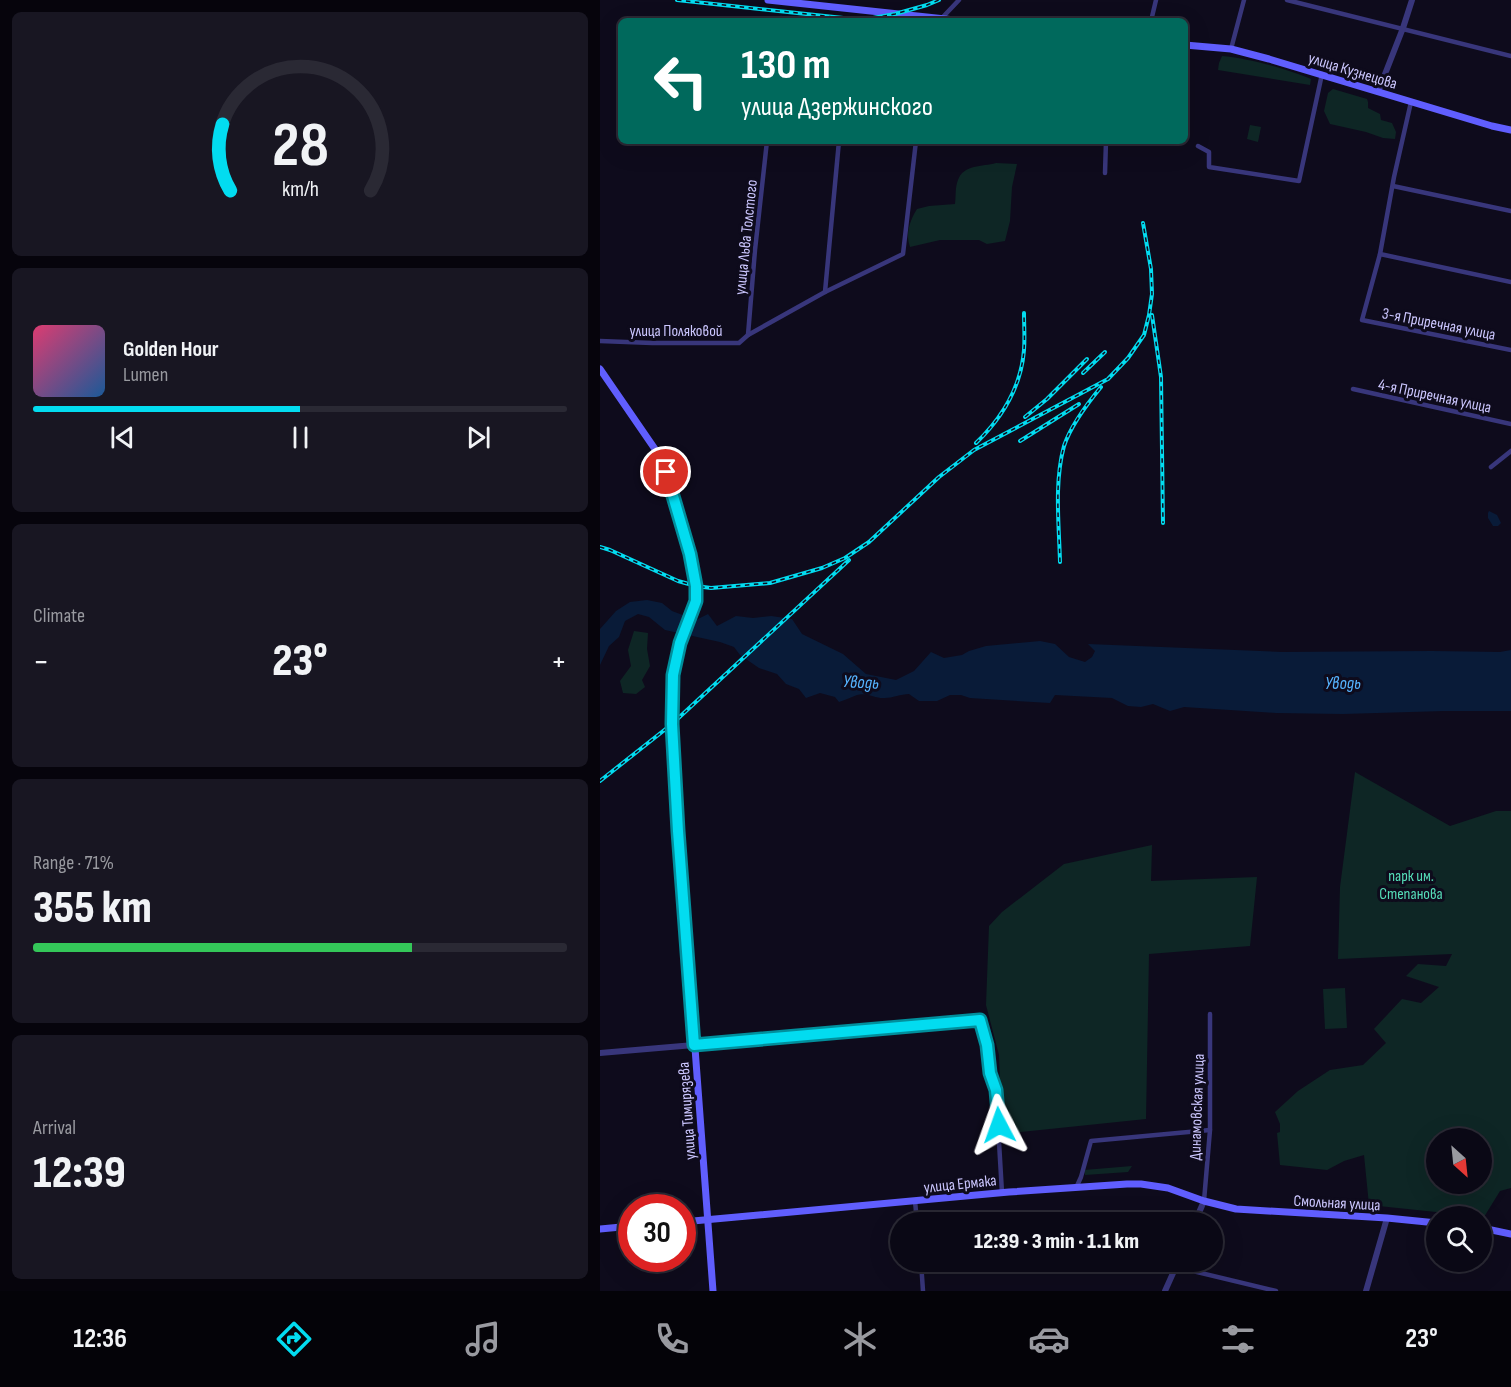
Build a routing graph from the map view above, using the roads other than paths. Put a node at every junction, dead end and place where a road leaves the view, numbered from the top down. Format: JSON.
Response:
{"nodes":[{"id":1,"x":768,"y":0,"type":"edge"},
{"id":2,"x":960,"y":0,"type":"edge"},
{"id":3,"x":1156,"y":0,"type":"edge"},
{"id":4,"x":1244,"y":0,"type":"edge"},
{"id":5,"x":1287,"y":0,"type":"edge"},
{"id":6,"x":1412,"y":0,"type":"edge"},
{"id":7,"x":819,"y":3,"type":"edge"},
{"id":8,"x":917,"y":18,"type":"edge"},
{"id":9,"x":942,"y":18,"type":"edge"},
{"id":10,"x":1151,"y":18,"type":"edge"},
{"id":11,"x":1403,"y":28,"type":"junction"},
{"id":12,"x":1188,"y":45,"type":"edge"},
{"id":13,"x":1231,"y":49,"type":"junction"},
{"id":14,"x":1511,"y":56,"type":"edge"},
{"id":15,"x":1322,"y":74,"type":"junction"},
{"id":16,"x":1378,"y":92,"type":"junction"},
{"id":17,"x":1411,"y":102,"type":"junction"},
{"id":18,"x":1511,"y":130,"type":"edge"},
{"id":19,"x":767,"y":144,"type":"edge"},
{"id":20,"x":839,"y":144,"type":"edge"},
{"id":21,"x":916,"y":144,"type":"edge"},
{"id":22,"x":1106,"y":144,"type":"edge"},
{"id":23,"x":1198,"y":146,"type":"dead end"},
{"id":24,"x":1105,"y":172,"type":"dead end"},
{"id":25,"x":1393,"y":186,"type":"junction"},
{"id":26,"x":1511,"y":211,"type":"edge"},
{"id":27,"x":1380,"y":254,"type":"junction"},
{"id":28,"x":1511,"y":282,"type":"edge"},
{"id":29,"x":825,"y":292,"type":"junction"},
{"id":30,"x":748,"y":335,"type":"junction"},
{"id":31,"x":600,"y":342,"type":"edge"},
{"id":32,"x":1511,"y":350,"type":"edge"},
{"id":33,"x":600,"y":369,"type":"edge"},
{"id":34,"x":1353,"y":390,"type":"dead end"},
{"id":35,"x":1511,"y":424,"type":"edge"},
{"id":36,"x":1511,"y":451,"type":"edge"},
{"id":37,"x":1491,"y":467,"type":"dead end"},
{"id":38,"x":1210,"y":1014,"type":"dead end"},
{"id":39,"x":694,"y":1045,"type":"junction"},
{"id":40,"x":600,"y":1053,"type":"edge"},
{"id":41,"x":1210,"y":1130,"type":"junction"},
{"id":42,"x":1076,"y":1188,"type":"junction"},
{"id":43,"x":1002,"y":1193,"type":"junction"},
{"id":44,"x":915,"y":1201,"type":"junction"},
{"id":45,"x":1204,"y":1201,"type":"junction"},
{"id":46,"x":1236,"y":1209,"type":"joint"},
{"id":47,"x":916,"y":1212,"type":"edge"},
{"id":48,"x":1199,"y":1212,"type":"edge"},
{"id":49,"x":1387,"y":1218,"type":"junction"},
{"id":50,"x":708,"y":1220,"type":"junction"},
{"id":51,"x":696,"y":1221,"type":"edge"},
{"id":52,"x":1426,"y":1221,"type":"edge"},
{"id":53,"x":618,"y":1227,"type":"edge"},
{"id":54,"x":600,"y":1229,"type":"edge"},
{"id":55,"x":1492,"y":1230,"type":"edge"},
{"id":56,"x":1511,"y":1234,"type":"edge"},
{"id":57,"x":922,"y":1272,"type":"edge"},
{"id":58,"x":1173,"y":1272,"type":"edge"},
{"id":59,"x":1206,"y":1272,"type":"edge"},
{"id":60,"x":713,"y":1291,"type":"edge"},
{"id":61,"x":923,"y":1291,"type":"edge"},
{"id":62,"x":1165,"y":1291,"type":"edge"},
{"id":63,"x":1276,"y":1291,"type":"edge"},
{"id":64,"x":1366,"y":1291,"type":"edge"}],
"edges":[{"from":1,"to":7,"type":"main road"},
{"from":2,"to":9,"type":"street"},
{"from":3,"to":10,"type":"street"},
{"from":4,"to":13,"type":"street"},
{"from":5,"to":11,"type":"street"},
{"from":6,"to":11,"type":"street"},
{"from":7,"to":8,"type":"main road"},
{"from":11,"to":14,"type":"street"},
{"from":11,"to":16,"type":"street"},
{"from":12,"to":13,"type":"main road","name":"улица Кузнецова"},
{"from":13,"to":15,"type":"main road","name":"улица Кузнецова"},
{"from":15,"to":16,"type":"main road","name":"улица Кузнецова"},
{"from":15,"to":23,"type":"street"},
{"from":16,"to":17,"type":"main road","name":"улица Кузнецова"},
{"from":17,"to":18,"type":"main road","name":"улица Кузнецова"},
{"from":17,"to":25,"type":"street"},
{"from":19,"to":30,"type":"street","name":"улица Льва Толстого"},
{"from":20,"to":29,"type":"street"},
{"from":21,"to":29,"type":"street","name":"улица Поляковой"},
{"from":22,"to":24,"type":"street"},
{"from":25,"to":26,"type":"street"},
{"from":25,"to":27,"type":"street"},
{"from":27,"to":28,"type":"street"},
{"from":27,"to":32,"type":"street","name":"3-я Приречная улица"},
{"from":29,"to":30,"type":"street","name":"улица Поляковой"},
{"from":30,"to":31,"type":"street","name":"улица Поляковой"},
{"from":33,"to":39,"type":"main road","name":"улица Тимирязева"},
{"from":34,"to":35,"type":"street","name":"4-я Приречная улица"},
{"from":36,"to":37,"type":"street"},
{"from":38,"to":41,"type":"street","name":"Динамовская улица"},
{"from":39,"to":40,"type":"street"},
{"from":39,"to":43,"type":"street"},
{"from":39,"to":50,"type":"main road","name":"улица Тимирязева"},
{"from":41,"to":42,"type":"street"},
{"from":41,"to":45,"type":"street","name":"Динамовская улица"},
{"from":42,"to":43,"type":"main road","name":"улица Ермака"},
{"from":42,"to":45,"type":"main road","name":"улица Ермака"},
{"from":43,"to":44,"type":"main road","name":"улица Ермака"},
{"from":44,"to":47,"type":"street"},
{"from":44,"to":50,"type":"main road","name":"улица Ермака"},
{"from":45,"to":46,"type":"main road","name":"улица Ермака"},
{"from":45,"to":48,"type":"street"},
{"from":46,"to":49,"type":"main road","name":"Смольная улица"},
{"from":49,"to":52,"type":"main road","name":"Смольная улица"},
{"from":49,"to":64,"type":"street"},
{"from":50,"to":51,"type":"main road","name":"улица Ермака"},
{"from":50,"to":60,"type":"main road","name":"улица Тимирязева"},
{"from":53,"to":54,"type":"main road"},
{"from":55,"to":56,"type":"main road"},
{"from":57,"to":61,"type":"street"},
{"from":58,"to":62,"type":"street"},
{"from":59,"to":63,"type":"street"}]}
